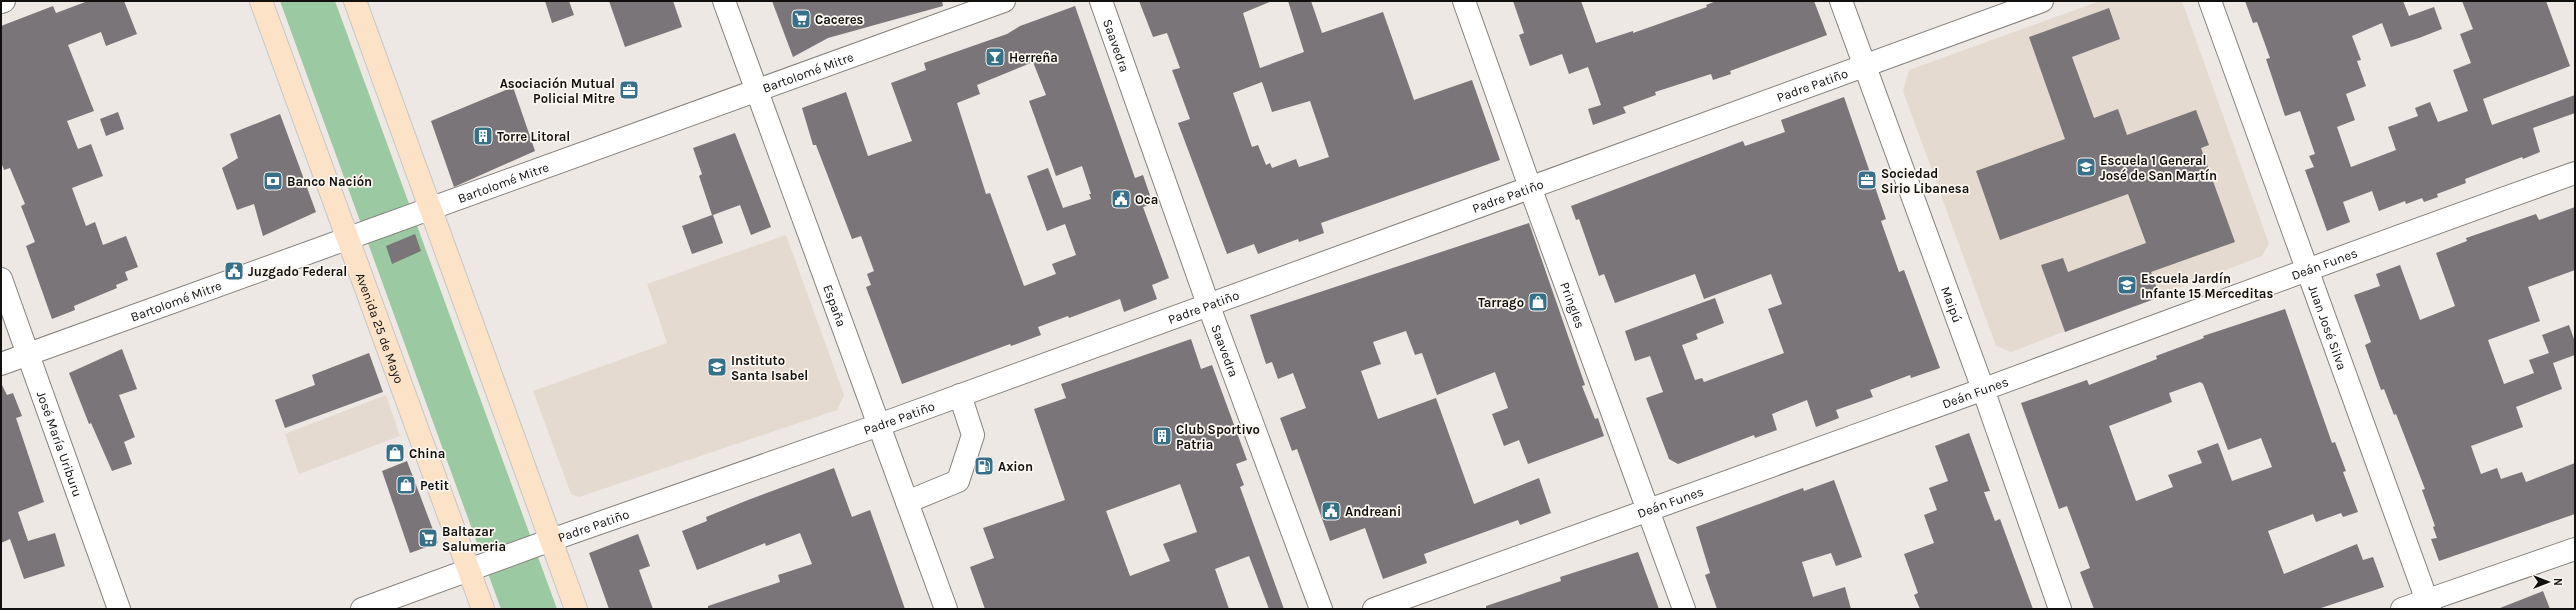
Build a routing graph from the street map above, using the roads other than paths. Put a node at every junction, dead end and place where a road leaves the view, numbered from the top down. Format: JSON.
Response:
{"nodes":[{"id":1,"x":4,"y":1,"type":"edge"},
{"id":2,"x":261,"y":1,"type":"edge"},
{"id":3,"x":354,"y":1,"type":"edge"},
{"id":4,"x":724,"y":1,"type":"edge"},
{"id":5,"x":1004,"y":1,"type":"edge"},
{"id":6,"x":1101,"y":1,"type":"edge"},
{"id":7,"x":1464,"y":1,"type":"edge"},
{"id":8,"x":1841,"y":1,"type":"edge"},
{"id":9,"x":2042,"y":1,"type":"edge"},
{"id":10,"x":2210,"y":1,"type":"edge"},
{"id":11,"x":1,"y":2,"type":"edge"},
{"id":12,"x":1865,"y":66,"type":"junction"},
{"id":13,"x":757,"y":90,"type":"junction"},
{"id":14,"x":2575,"y":173,"type":"edge"},
{"id":15,"x":1530,"y":188,"type":"junction"},
{"id":16,"x":430,"y":208,"type":"junction"},
{"id":17,"x":347,"y":238,"type":"junction"},
{"id":18,"x":2307,"y":268,"type":"junction"},
{"id":19,"x":1,"y":279,"type":"edge"},
{"id":20,"x":1208,"y":304,"type":"junction"},
{"id":21,"x":28,"y":354,"type":"junction"},
{"id":22,"x":1,"y":364,"type":"edge"},
{"id":23,"x":1983,"y":389,"type":"junction"},
{"id":24,"x":960,"y":396,"type":"junction"},
{"id":25,"x":879,"y":425,"type":"junction"},
{"id":26,"x":907,"y":502,"type":"junction"},
{"id":27,"x":1648,"y":508,"type":"junction"},
{"id":28,"x":550,"y":540,"type":"junction"},
{"id":29,"x":2575,"y":549,"type":"edge"},
{"id":30,"x":469,"y":570,"type":"junction"},
{"id":31,"x":2428,"y":604,"type":"edge"},
{"id":32,"x":119,"y":609,"type":"edge"},
{"id":33,"x":362,"y":609,"type":"edge"},
{"id":34,"x":483,"y":609,"type":"edge"},
{"id":35,"x":576,"y":609,"type":"edge"},
{"id":36,"x":946,"y":609,"type":"edge"},
{"id":37,"x":1321,"y":609,"type":"edge"},
{"id":38,"x":1374,"y":609,"type":"edge"},
{"id":39,"x":1684,"y":609,"type":"edge"},
{"id":40,"x":2060,"y":609,"type":"edge"},
{"id":41,"x":2402,"y":609,"type":"edge"}],
"edges":[{"from":1,"to":11,"type":"street"},
{"from":2,"to":17,"type":"main road","name":"Avenida 25 de Mayo"},
{"from":3,"to":16,"type":"main road"},
{"from":4,"to":13,"type":"street","name":"España"},
{"from":5,"to":13,"type":"street","name":"Bartolomé Mitre"},
{"from":6,"to":20,"type":"street","name":"Saavedra"},
{"from":7,"to":15,"type":"street","name":"Pringles"},
{"from":8,"to":12,"type":"street","name":"Maipú"},
{"from":9,"to":12,"type":"street","name":"Padre Patiño"},
{"from":10,"to":18,"type":"street","name":"Juan José Silva"},
{"from":12,"to":15,"type":"street","name":"Padre Patiño"},
{"from":12,"to":23,"type":"street","name":"Maipú"},
{"from":13,"to":16,"type":"street","name":"Bartolomé Mitre"},
{"from":13,"to":25,"type":"street","name":"España"},
{"from":14,"to":18,"type":"street","name":"Deán Funes"},
{"from":15,"to":20,"type":"street","name":"Padre Patiño"},
{"from":15,"to":27,"type":"street","name":"Pringles"},
{"from":16,"to":17,"type":"street","name":"Bartolomé Mitre"},
{"from":16,"to":28,"type":"main road"},
{"from":17,"to":21,"type":"street","name":"Bartolomé Mitre"},
{"from":17,"to":30,"type":"main road","name":"Avenida 25 de Mayo"},
{"from":18,"to":23,"type":"street","name":"Deán Funes"},
{"from":18,"to":31,"type":"street","name":"Juan José Silva"},
{"from":19,"to":21,"type":"street","name":"José María Uriburu"},
{"from":20,"to":24,"type":"street","name":"Padre Patiño"},
{"from":20,"to":37,"type":"street","name":"Saavedra"},
{"from":21,"to":22,"type":"street","name":"Bartolomé Mitre"},
{"from":21,"to":32,"type":"street","name":"José María Uriburu"},
{"from":23,"to":27,"type":"street","name":"Deán Funes"},
{"from":23,"to":40,"type":"street","name":"Maipú"},
{"from":24,"to":25,"type":"street","name":"Padre Patiño"},
{"from":24,"to":26,"type":"street"},
{"from":25,"to":26,"type":"street","name":"España"},
{"from":25,"to":28,"type":"street","name":"Padre Patiño"},
{"from":26,"to":36,"type":"street","name":"España"},
{"from":27,"to":38,"type":"street","name":"Deán Funes"},
{"from":27,"to":39,"type":"street","name":"Pringles"},
{"from":28,"to":30,"type":"street","name":"Padre Patiño"},
{"from":28,"to":35,"type":"main road"},
{"from":29,"to":31,"type":"street"},
{"from":30,"to":33,"type":"street","name":"Padre Patiño"},
{"from":30,"to":34,"type":"main road","name":"Avenida 25 de Mayo"},
{"from":31,"to":41,"type":"street"}]}
